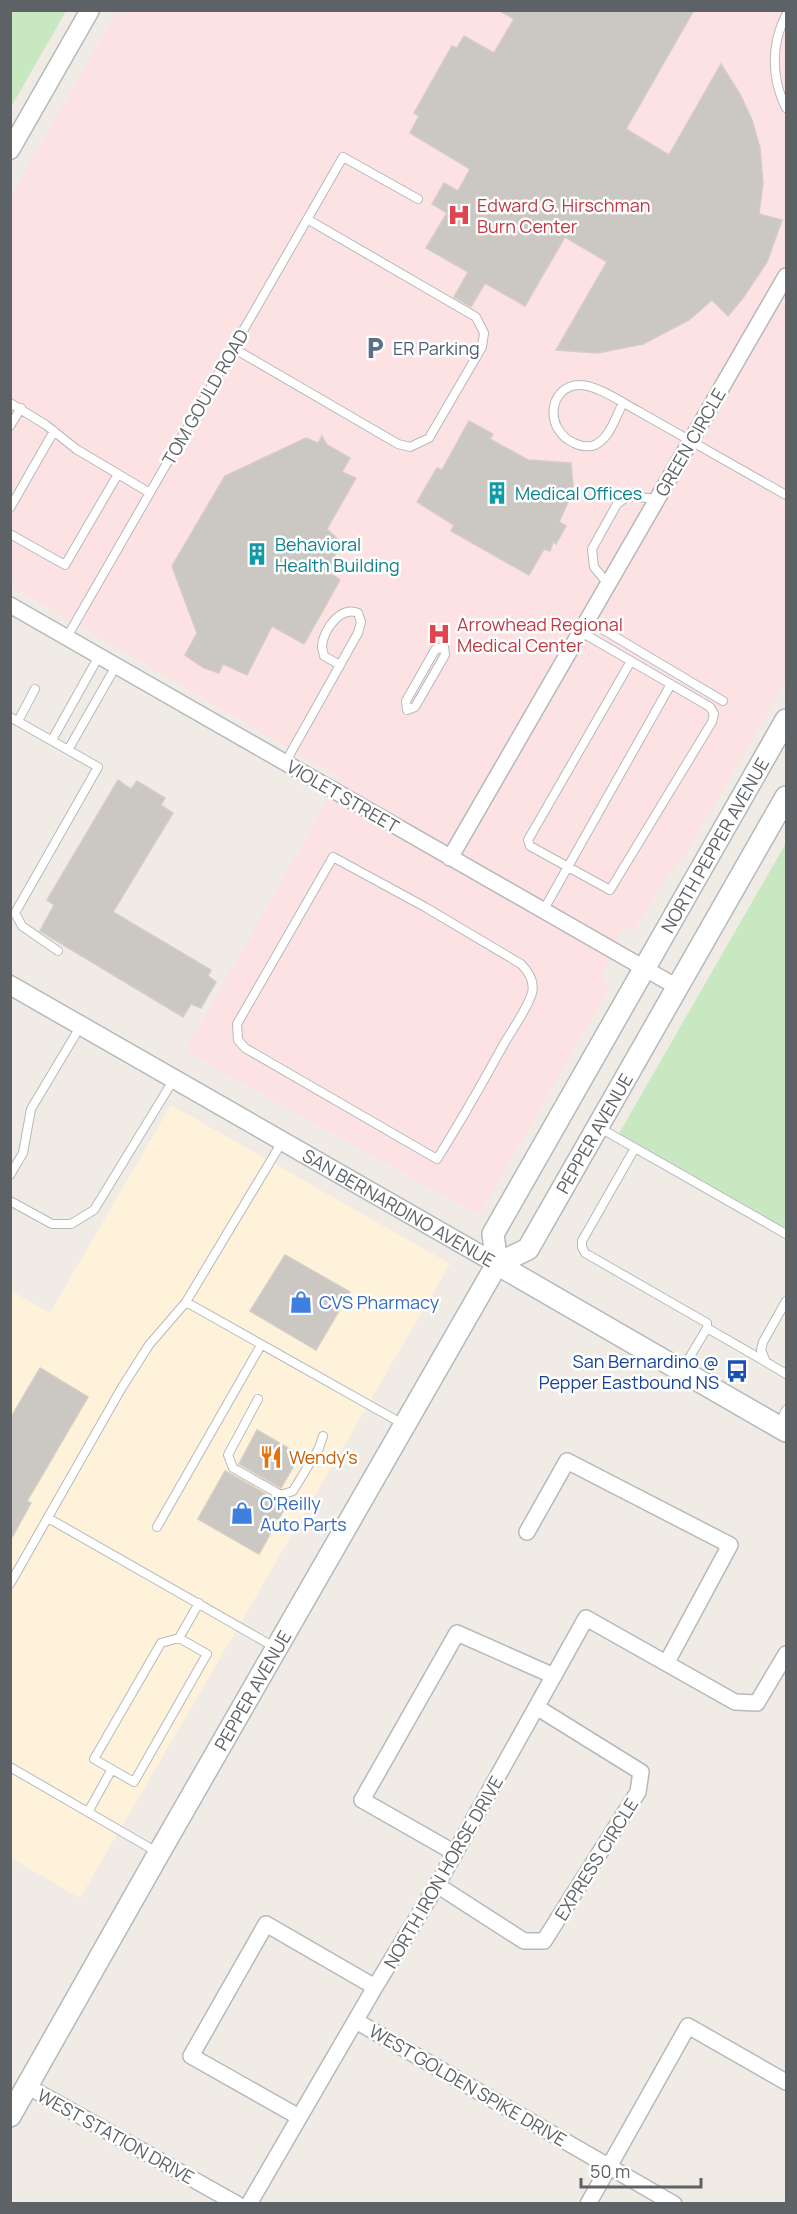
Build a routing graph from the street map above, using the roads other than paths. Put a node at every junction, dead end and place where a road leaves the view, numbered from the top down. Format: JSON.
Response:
{"nodes":[{"id":1,"x":90,"y":10,"type":"edge"},
{"id":2,"x":786,"y":15,"type":"edge"},
{"id":3,"x":786,"y":108,"type":"edge"},
{"id":4,"x":10,"y":150,"type":"edge"},
{"id":5,"x":418,"y":199,"type":"dead end"},
{"id":6,"x":307,"y":219,"type":"junction"},
{"id":7,"x":786,"y":276,"type":"edge"},
{"id":8,"x":233,"y":348,"type":"junction"},
{"id":9,"x":10,"y":403,"type":"edge"},
{"id":10,"x":623,"y":403,"type":"junction"},
{"id":11,"x":21,"y":408,"type":"junction"},
{"id":12,"x":10,"y":426,"type":"edge"},
{"id":13,"x":54,"y":431,"type":"junction"},
{"id":14,"x":691,"y":440,"type":"junction"},
{"id":15,"x":117,"y":474,"type":"junction"},
{"id":16,"x":150,"y":492,"type":"junction"},
{"id":17,"x":786,"y":495,"type":"edge"},
{"id":18,"x":657,"y":499,"type":"junction"},
{"id":19,"x":10,"y":508,"type":"edge"},
{"id":20,"x":10,"y":534,"type":"edge"},
{"id":21,"x":609,"y":584,"type":"junction"},
{"id":22,"x":10,"y":605,"type":"edge"},
{"id":23,"x":584,"y":626,"type":"junction"},
{"id":24,"x":67,"y":637,"type":"junction"},
{"id":25,"x":99,"y":656,"type":"junction"},
{"id":26,"x":631,"y":661,"type":"junction"},
{"id":27,"x":116,"y":665,"type":"junction"},
{"id":28,"x":340,"y":665,"type":"junction"},
{"id":29,"x":671,"y":684,"type":"junction"},
{"id":30,"x":35,"y":689,"type":"dead end"},
{"id":31,"x":723,"y":701,"type":"dead end"},
{"id":32,"x":408,"y":710,"type":"joint"},
{"id":33,"x":14,"y":719,"type":"edge"},
{"id":34,"x":786,"y":720,"type":"edge"},
{"id":35,"x":52,"y":740,"type":"junction"},
{"id":36,"x":68,"y":750,"type":"junction"},
{"id":37,"x":285,"y":763,"type":"junction"},
{"id":38,"x":786,"y":797,"type":"edge"},
{"id":39,"x":450,"y":858,"type":"junction"},
{"id":40,"x":567,"y":867,"type":"junction"},
{"id":41,"x":543,"y":911,"type":"junction"},
{"id":42,"x":58,"y":951,"type":"dead end"},
{"id":43,"x":644,"y":969,"type":"junction"},
{"id":44,"x":10,"y":985,"type":"edge"},
{"id":45,"x":677,"y":987,"type":"junction"},
{"id":46,"x":81,"y":1026,"type":"junction"},
{"id":47,"x":174,"y":1079,"type":"junction"},
{"id":48,"x":347,"y":1107,"type":"joint"},
{"id":49,"x":598,"y":1127,"type":"junction"},
{"id":50,"x":283,"y":1141,"type":"junction"},
{"id":51,"x":635,"y":1148,"type":"junction"},
{"id":52,"x":10,"y":1175,"type":"edge"},
{"id":53,"x":10,"y":1201,"type":"edge"},
{"id":54,"x":786,"y":1234,"type":"edge"},
{"id":55,"x":497,"y":1264,"type":"junction"},
{"id":56,"x":786,"y":1301,"type":"edge"},
{"id":57,"x":186,"y":1302,"type":"junction"},
{"id":58,"x":707,"y":1328,"type":"junction"},
{"id":59,"x":261,"y":1345,"type":"junction"},
{"id":60,"x":766,"y":1362,"type":"junction"},
{"id":61,"x":681,"y":1371,"type":"junction"},
{"id":62,"x":786,"y":1374,"type":"edge"},
{"id":63,"x":258,"y":1399,"type":"dead end"},
{"id":64,"x":784,"y":1422,"type":"edge"},
{"id":65,"x":405,"y":1425,"type":"junction"},
{"id":66,"x":323,"y":1436,"type":"dead end"},
{"id":67,"x":48,"y":1518,"type":"junction"},
{"id":68,"x":158,"y":1527,"type":"dead end"},
{"id":69,"x":527,"y":1532,"type":"dead end"},
{"id":70,"x":10,"y":1584,"type":"edge"},
{"id":71,"x":199,"y":1604,"type":"junction"},
{"id":72,"x":179,"y":1638,"type":"junction"},
{"id":73,"x":277,"y":1648,"type":"junction"},
{"id":74,"x":786,"y":1654,"type":"edge"},
{"id":75,"x":667,"y":1662,"type":"junction"},
{"id":76,"x":554,"y":1677,"type":"junction"},
{"id":77,"x":538,"y":1708,"type":"junction"},
{"id":78,"x":10,"y":1767,"type":"edge"},
{"id":79,"x":112,"y":1769,"type":"junction"},
{"id":80,"x":88,"y":1812,"type":"junction"},
{"id":81,"x":159,"y":1853,"type":"junction"},
{"id":82,"x":455,"y":1853,"type":"junction"},
{"id":83,"x":437,"y":1885,"type":"junction"},
{"id":84,"x":375,"y":1987,"type":"junction"},
{"id":85,"x":356,"y":2020,"type":"junction"},
{"id":86,"x":786,"y":2082,"type":"edge"},
{"id":87,"x":27,"y":2086,"type":"junction"},
{"id":88,"x":10,"y":2116,"type":"edge"},
{"id":89,"x":299,"y":2117,"type":"junction"},
{"id":90,"x":609,"y":2166,"type":"junction"},
{"id":91,"x":237,"y":2204,"type":"edge"},
{"id":92,"x":249,"y":2204,"type":"edge"},
{"id":93,"x":588,"y":2204,"type":"edge"},
{"id":94,"x":674,"y":2204,"type":"edge"}],
"edges":[{"from":1,"to":4,"type":"street"},
{"from":2,"to":3,"type":"lane"},
{"from":5,"to":6,"type":"lane","name":"TOM GOULD ROAD"},
{"from":6,"to":8,"type":"lane","name":"TOM GOULD ROAD"},
{"from":6,"to":8,"type":"lane"},
{"from":7,"to":14,"type":"street","name":"GREEN CIRCLE"},
{"from":8,"to":16,"type":"lane","name":"TOM GOULD ROAD"},
{"from":9,"to":11,"type":"lane"},
{"from":10,"to":10,"type":"lane"},
{"from":10,"to":14,"type":"lane"},
{"from":11,"to":12,"type":"lane"},
{"from":11,"to":13,"type":"lane"},
{"from":13,"to":15,"type":"lane"},
{"from":13,"to":19,"type":"lane"},
{"from":14,"to":17,"type":"lane"},
{"from":14,"to":18,"type":"street","name":"GREEN CIRCLE"},
{"from":15,"to":16,"type":"lane"},
{"from":15,"to":20,"type":"lane"},
{"from":16,"to":24,"type":"lane","name":"TOM GOULD ROAD"},
{"from":18,"to":21,"type":"street","name":"GREEN CIRCLE"},
{"from":18,"to":21,"type":"lane"},
{"from":21,"to":23,"type":"street","name":"GREEN CIRCLE"},
{"from":22,"to":24,"type":"street","name":"VIOLET STREET"},
{"from":23,"to":26,"type":"lane"},
{"from":23,"to":31,"type":"lane"},
{"from":23,"to":39,"type":"street","name":"GREEN CIRCLE"},
{"from":24,"to":25,"type":"street","name":"VIOLET STREET"},
{"from":25,"to":27,"type":"street","name":"VIOLET STREET"},
{"from":25,"to":35,"type":"lane"},
{"from":26,"to":29,"type":"lane"},
{"from":26,"to":40,"type":"lane"},
{"from":27,"to":36,"type":"lane"},
{"from":27,"to":37,"type":"street","name":"VIOLET STREET"},
{"from":28,"to":28,"type":"lane"},
{"from":28,"to":37,"type":"lane"},
{"from":29,"to":40,"type":"lane"},
{"from":29,"to":40,"type":"lane"},
{"from":30,"to":33,"type":"lane"},
{"from":32,"to":32,"type":"lane"},
{"from":33,"to":35,"type":"lane"},
{"from":34,"to":43,"type":"main road","name":"NORTH PEPPER AVENUE"},
{"from":35,"to":36,"type":"lane"},
{"from":36,"to":42,"type":"lane"},
{"from":37,"to":39,"type":"street","name":"VIOLET STREET"},
{"from":38,"to":45,"type":"main road"},
{"from":39,"to":41,"type":"street","name":"VIOLET STREET"},
{"from":40,"to":41,"type":"lane"},
{"from":41,"to":43,"type":"street","name":"VIOLET STREET"},
{"from":43,"to":45,"type":"street","name":"VIOLET STREET"},
{"from":43,"to":55,"type":"main road"},
{"from":44,"to":46,"type":"street","name":"SAN BERNARDINO AVENUE"},
{"from":45,"to":49,"type":"main road","name":"PEPPER AVENUE"},
{"from":46,"to":47,"type":"street","name":"SAN BERNARDINO AVENUE"},
{"from":46,"to":52,"type":"lane"},
{"from":47,"to":50,"type":"street","name":"SAN BERNARDINO AVENUE"},
{"from":47,"to":53,"type":"lane"},
{"from":48,"to":48,"type":"lane"},
{"from":49,"to":51,"type":"lane"},
{"from":49,"to":55,"type":"main road","name":"PEPPER AVENUE"},
{"from":50,"to":55,"type":"street","name":"SAN BERNARDINO AVENUE"},
{"from":50,"to":57,"type":"lane"},
{"from":51,"to":54,"type":"lane"},
{"from":51,"to":58,"type":"lane"},
{"from":55,"to":61,"type":"main road","name":"SAN BERNARDINO AVENUE"},
{"from":55,"to":65,"type":"main road","name":"PEPPER AVENUE"},
{"from":56,"to":60,"type":"lane"},
{"from":57,"to":59,"type":"lane"},
{"from":57,"to":67,"type":"lane"},
{"from":58,"to":60,"type":"lane"},
{"from":58,"to":61,"type":"lane"},
{"from":59,"to":65,"type":"lane"},
{"from":59,"to":68,"type":"lane"},
{"from":60,"to":62,"type":"lane"},
{"from":61,"to":64,"type":"main road","name":"SAN BERNARDINO AVENUE"},
{"from":63,"to":66,"type":"lane"},
{"from":65,"to":73,"type":"main road","name":"PEPPER AVENUE"},
{"from":67,"to":70,"type":"lane"},
{"from":67,"to":71,"type":"lane"},
{"from":69,"to":75,"type":"street"},
{"from":71,"to":72,"type":"lane"},
{"from":71,"to":73,"type":"lane"},
{"from":72,"to":79,"type":"lane"},
{"from":72,"to":79,"type":"lane"},
{"from":73,"to":81,"type":"main road","name":"PEPPER AVENUE"},
{"from":74,"to":75,"type":"street"},
{"from":75,"to":76,"type":"street","name":"NORTH IRON HORSE DRIVE"},
{"from":76,"to":77,"type":"street","name":"NORTH IRON HORSE DRIVE"},
{"from":76,"to":82,"type":"street"},
{"from":77,"to":82,"type":"street","name":"NORTH IRON HORSE DRIVE"},
{"from":77,"to":83,"type":"street","name":"EXPRESS CIRCLE"},
{"from":78,"to":80,"type":"lane"},
{"from":79,"to":80,"type":"lane"},
{"from":80,"to":81,"type":"lane"},
{"from":81,"to":87,"type":"main road","name":"PEPPER AVENUE"},
{"from":82,"to":83,"type":"street","name":"NORTH IRON HORSE DRIVE"},
{"from":83,"to":84,"type":"street","name":"NORTH IRON HORSE DRIVE"},
{"from":84,"to":85,"type":"street","name":"NORTH IRON HORSE DRIVE"},
{"from":84,"to":89,"type":"street"},
{"from":85,"to":89,"type":"street","name":"NORTH IRON HORSE DRIVE"},
{"from":85,"to":90,"type":"street","name":"WEST GOLDEN SPIKE DRIVE"},
{"from":86,"to":90,"type":"street"},
{"from":87,"to":88,"type":"main road","name":"PEPPER AVENUE"},
{"from":87,"to":91,"type":"street","name":"WEST STATION DRIVE"},
{"from":89,"to":92,"type":"street","name":"NORTH IRON HORSE DRIVE"},
{"from":90,"to":93,"type":"street"},
{"from":90,"to":94,"type":"street","name":"WEST GOLDEN SPIKE DRIVE"}]}
